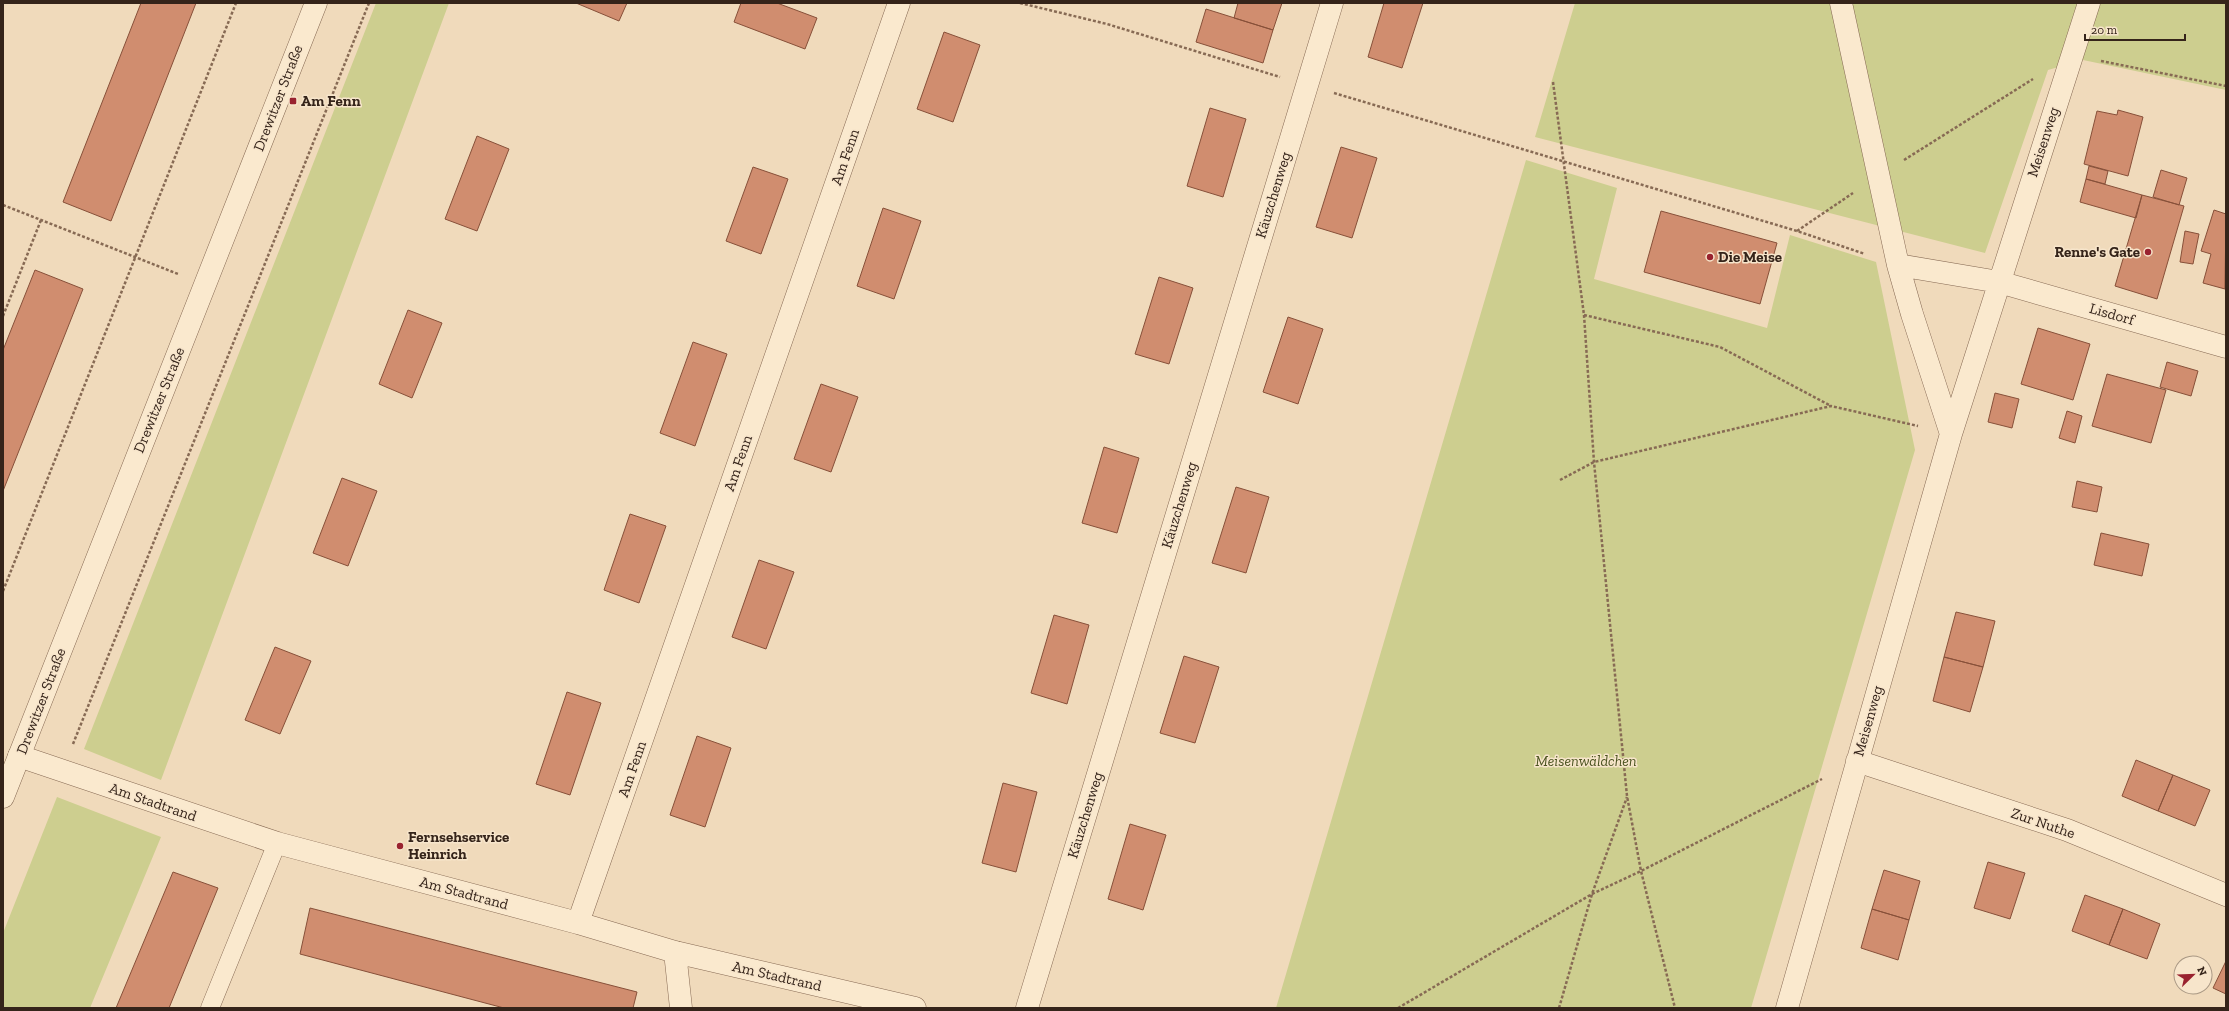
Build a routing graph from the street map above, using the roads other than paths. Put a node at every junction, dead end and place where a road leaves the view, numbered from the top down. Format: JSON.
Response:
{"nodes":[{"id":1,"x":316,"y":3,"type":"edge"},
{"id":2,"x":899,"y":3,"type":"edge"},
{"id":3,"x":1332,"y":3,"type":"edge"},
{"id":4,"x":1841,"y":3,"type":"edge"},
{"id":5,"x":2089,"y":3,"type":"edge"},
{"id":6,"x":1898,"y":265,"type":"junction"},
{"id":7,"x":1999,"y":282,"type":"junction"},
{"id":8,"x":2226,"y":347,"type":"edge"},
{"id":9,"x":1952,"y":434,"type":"junction"},
{"id":10,"x":19,"y":756,"type":"junction"},
{"id":11,"x":1857,"y":761,"type":"junction"},
{"id":12,"x":3,"y":797,"type":"edge"},
{"id":13,"x":277,"y":843,"type":"junction"},
{"id":14,"x":2226,"y":895,"type":"edge"},
{"id":15,"x":578,"y":923,"type":"junction"},
{"id":16,"x":674,"y":952,"type":"junction"},
{"id":17,"x":210,"y":1008,"type":"edge"},
{"id":18,"x":681,"y":1008,"type":"edge"},
{"id":19,"x":915,"y":1008,"type":"edge"},
{"id":20,"x":1027,"y":1008,"type":"edge"},
{"id":21,"x":1787,"y":1008,"type":"edge"}],
"edges":[{"from":1,"to":10,"type":"street","name":"Drewitzer Straße"},
{"from":2,"to":15,"type":"street","name":"Am Fenn"},
{"from":3,"to":20,"type":"street","name":"Käuzchenweg"},
{"from":4,"to":6,"type":"street"},
{"from":5,"to":7,"type":"street","name":"Meisenweg"},
{"from":6,"to":7,"type":"street"},
{"from":6,"to":9,"type":"street"},
{"from":7,"to":8,"type":"street","name":"Lisdorf"},
{"from":7,"to":9,"type":"street","name":"Meisenweg"},
{"from":9,"to":11,"type":"street","name":"Meisenweg"},
{"from":10,"to":12,"type":"street","name":"Drewitzer Straße"},
{"from":10,"to":13,"type":"street","name":"Am Stadtrand"},
{"from":11,"to":14,"type":"street","name":"Zur Nuthe"},
{"from":11,"to":21,"type":"street","name":"Meisenweg"},
{"from":13,"to":15,"type":"street","name":"Am Stadtrand"},
{"from":13,"to":17,"type":"lane"},
{"from":15,"to":16,"type":"street","name":"Am Stadtrand"},
{"from":16,"to":18,"type":"street"},
{"from":16,"to":19,"type":"street","name":"Am Stadtrand"}]}
